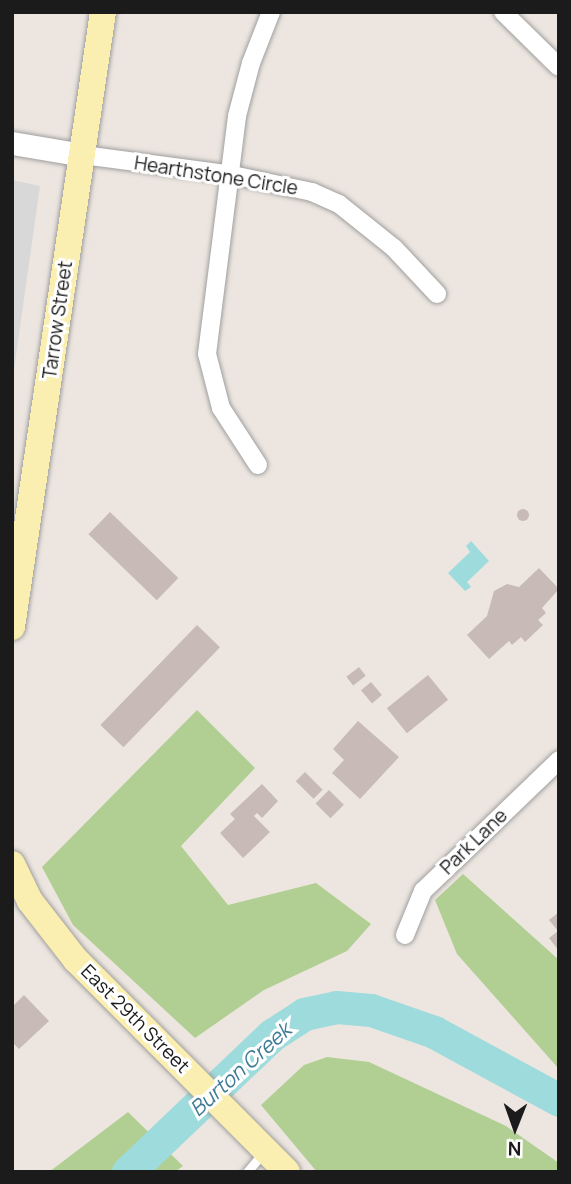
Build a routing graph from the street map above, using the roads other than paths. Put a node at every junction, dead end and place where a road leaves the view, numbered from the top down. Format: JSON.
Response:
{"nodes":[{"id":1,"x":103,"y":12,"type":"edge"},
{"id":2,"x":271,"y":12,"type":"edge"},
{"id":3,"x":503,"y":12,"type":"edge"},
{"id":4,"x":559,"y":67,"type":"edge"},
{"id":5,"x":12,"y":143,"type":"edge"},
{"id":6,"x":83,"y":155,"type":"junction"},
{"id":7,"x":228,"y":174,"type":"junction"},
{"id":8,"x":437,"y":294,"type":"dead end"},
{"id":9,"x":258,"y":465,"type":"dead end"},
{"id":10,"x":12,"y":627,"type":"edge"},
{"id":11,"x":559,"y":760,"type":"edge"},
{"id":12,"x":18,"y":876,"type":"edge"},
{"id":13,"x":405,"y":935,"type":"dead end"},
{"id":14,"x":265,"y":1150,"type":"junction"},
{"id":15,"x":247,"y":1172,"type":"edge"},
{"id":16,"x":287,"y":1172,"type":"edge"}],
"edges":[{"from":1,"to":6,"type":"main road","name":"Tarrow Street"},
{"from":2,"to":7,"type":"street"},
{"from":3,"to":4,"type":"street"},
{"from":5,"to":6,"type":"street"},
{"from":6,"to":7,"type":"street","name":"Hearthstone Circle"},
{"from":6,"to":10,"type":"main road","name":"Tarrow Street"},
{"from":7,"to":8,"type":"street","name":"Hearthstone Circle"},
{"from":7,"to":9,"type":"street"},
{"from":11,"to":13,"type":"street","name":"Park Lane"},
{"from":12,"to":14,"type":"main road","name":"East 29th Street"},
{"from":14,"to":15,"type":"lane"},
{"from":14,"to":16,"type":"main road","name":"East 29th Street"}]}
